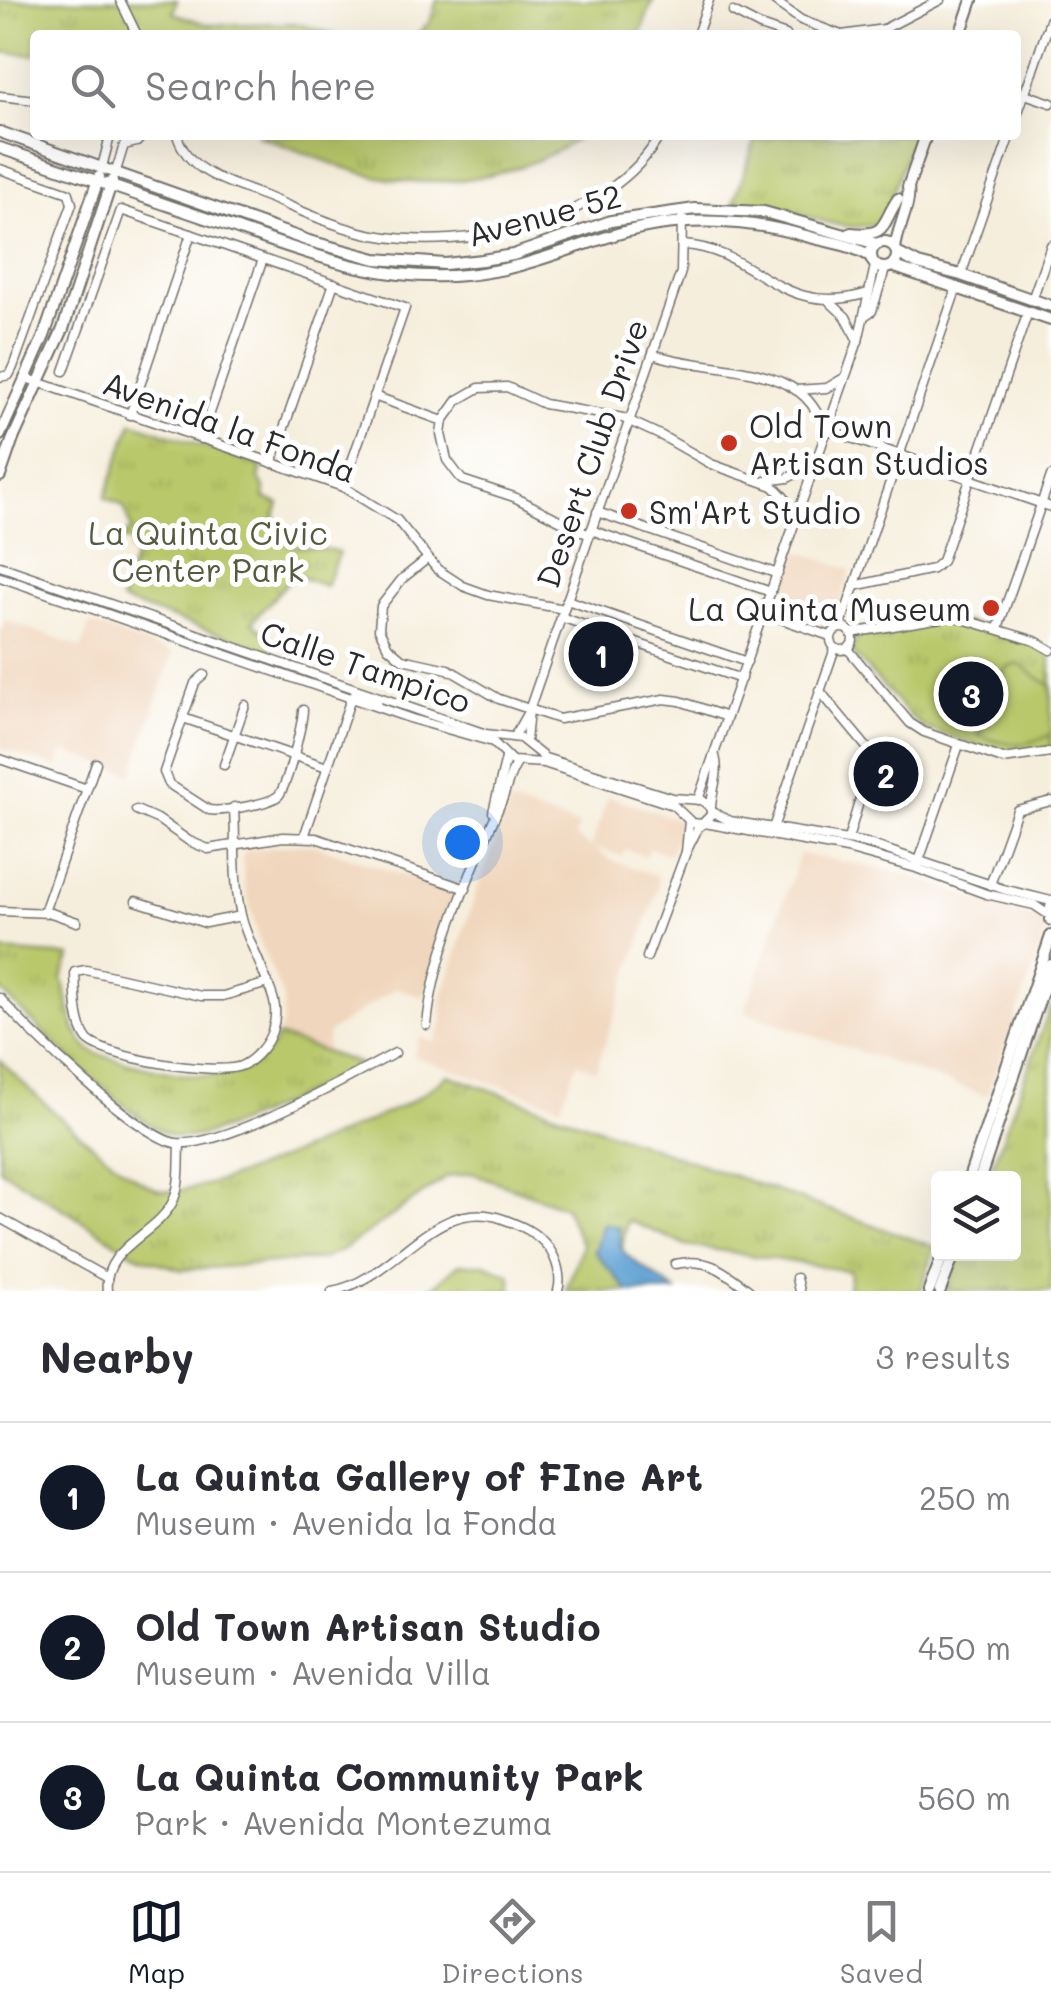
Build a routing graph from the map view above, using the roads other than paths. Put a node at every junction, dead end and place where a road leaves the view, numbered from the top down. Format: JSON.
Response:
{"nodes":[{"id":1,"x":120,"y":0,"type":"edge"},
{"id":2,"x":709,"y":0,"type":"edge"},
{"id":3,"x":773,"y":0,"type":"edge"},
{"id":4,"x":940,"y":0,"type":"edge"},
{"id":5,"x":972,"y":0,"type":"edge"},
{"id":6,"x":733,"y":12,"type":"dead end"},
{"id":7,"x":1051,"y":18,"type":"edge"},
{"id":8,"x":135,"y":30,"type":"edge"},
{"id":9,"x":699,"y":30,"type":"edge"},
{"id":10,"x":774,"y":30,"type":"edge"},
{"id":11,"x":828,"y":30,"type":"edge"},
{"id":12,"x":884,"y":30,"type":"edge"},
{"id":13,"x":962,"y":30,"type":"edge"},
{"id":14,"x":1021,"y":91,"type":"edge"},
{"id":15,"x":1021,"y":93,"type":"edge"},
{"id":16,"x":0,"y":96,"type":"edge"},
{"id":17,"x":30,"y":99,"type":"edge"},
{"id":18,"x":1051,"y":103,"type":"edge"},
{"id":19,"x":0,"y":132,"type":"edge"},
{"id":20,"x":107,"y":140,"type":"edge"},
{"id":21,"x":114,"y":140,"type":"edge"},
{"id":22,"x":126,"y":140,"type":"edge"},
{"id":23,"x":139,"y":140,"type":"edge"},
{"id":24,"x":179,"y":140,"type":"edge"},
{"id":25,"x":657,"y":140,"type":"edge"},
{"id":26,"x":924,"y":140,"type":"edge"},
{"id":27,"x":1008,"y":140,"type":"edge"},
{"id":28,"x":124,"y":145,"type":"junction"},
{"id":29,"x":0,"y":148,"type":"edge"},
{"id":30,"x":102,"y":166,"type":"junction"},
{"id":31,"x":0,"y":169,"type":"edge"},
{"id":32,"x":116,"y":171,"type":"junction"},
{"id":33,"x":104,"y":184,"type":"junction"},
{"id":34,"x":908,"y":186,"type":"junction"},
{"id":35,"x":898,"y":199,"type":"junction"},
{"id":36,"x":682,"y":210,"type":"junction"},
{"id":37,"x":682,"y":223,"type":"junction"},
{"id":38,"x":816,"y":227,"type":"junction"},
{"id":39,"x":192,"y":234,"type":"junction"},
{"id":40,"x":879,"y":243,"type":"junction"},
{"id":41,"x":684,"y":244,"type":"junction"},
{"id":42,"x":1051,"y":245,"type":"edge"},
{"id":43,"x":896,"y":251,"type":"junction"},
{"id":44,"x":262,"y":258,"type":"junction"},
{"id":45,"x":881,"y":264,"type":"junction"},
{"id":46,"x":961,"y":275,"type":"junction"},
{"id":47,"x":334,"y":284,"type":"junction"},
{"id":48,"x":957,"y":287,"type":"junction"},
{"id":49,"x":868,"y":294,"type":"junction"},
{"id":50,"x":1032,"y":300,"type":"junction"},
{"id":51,"x":830,"y":302,"type":"junction"},
{"id":52,"x":1051,"y":306,"type":"edge"},
{"id":53,"x":1028,"y":312,"type":"junction"},
{"id":54,"x":866,"y":315,"type":"junction"},
{"id":55,"x":1051,"y":320,"type":"edge"},
{"id":56,"x":858,"y":341,"type":"junction"},
{"id":57,"x":652,"y":354,"type":"junction"},
{"id":58,"x":0,"y":362,"type":"edge"},
{"id":59,"x":13,"y":367,"type":"junction"},
{"id":60,"x":64,"y":372,"type":"dead end"},
{"id":61,"x":846,"y":376,"type":"junction"},
{"id":62,"x":0,"y":377,"type":"edge"},
{"id":63,"x":26,"y":378,"type":"junction"},
{"id":64,"x":40,"y":383,"type":"junction"},
{"id":65,"x":796,"y":390,"type":"junction"},
{"id":66,"x":374,"y":396,"type":"junction"},
{"id":67,"x":130,"y":414,"type":"junction"},
{"id":68,"x":444,"y":421,"type":"junction"},
{"id":69,"x":628,"y":422,"type":"junction"},
{"id":70,"x":828,"y":430,"type":"junction"},
{"id":71,"x":0,"y":435,"type":"edge"},
{"id":72,"x":201,"y":439,"type":"junction"},
{"id":73,"x":900,"y":455,"type":"junction"},
{"id":74,"x":272,"y":463,"type":"junction"},
{"id":75,"x":816,"y":463,"type":"junction"},
{"id":76,"x":0,"y":476,"type":"edge"},
{"id":77,"x":1051,"y":476,"type":"edge"},
{"id":78,"x":970,"y":479,"type":"junction"},
{"id":79,"x":762,"y":481,"type":"junction"},
{"id":80,"x":343,"y":487,"type":"junction"},
{"id":81,"x":1046,"y":505,"type":"edge"},
{"id":82,"x":597,"y":512,"type":"junction"},
{"id":83,"x":796,"y":521,"type":"junction"},
{"id":84,"x":590,"y":532,"type":"junction"},
{"id":85,"x":427,"y":559,"type":"junction"},
{"id":86,"x":0,"y":566,"type":"edge"},
{"id":87,"x":778,"y":574,"type":"junction"},
{"id":88,"x":0,"y":577,"type":"edge"},
{"id":89,"x":854,"y":586,"type":"junction"},
{"id":90,"x":772,"y":592,"type":"junction"},
{"id":91,"x":564,"y":609,"type":"junction"},
{"id":92,"x":764,"y":612,"type":"junction"},
{"id":93,"x":840,"y":628,"type":"junction"},
{"id":94,"x":998,"y":628,"type":"junction"},
{"id":95,"x":852,"y":633,"type":"junction"},
{"id":96,"x":830,"y":636,"type":"junction"},
{"id":97,"x":835,"y":648,"type":"junction"},
{"id":98,"x":848,"y":649,"type":"junction"},
{"id":99,"x":1051,"y":650,"type":"edge"},
{"id":100,"x":747,"y":662,"type":"junction"},
{"id":101,"x":204,"y":675,"type":"dead end"},
{"id":102,"x":741,"y":679,"type":"junction"},
{"id":103,"x":818,"y":690,"type":"junction"},
{"id":104,"x":351,"y":698,"type":"junction"},
{"id":105,"x":245,"y":706,"type":"dead end"},
{"id":106,"x":418,"y":708,"type":"junction"},
{"id":107,"x":303,"y":710,"type":"dead end"},
{"id":108,"x":528,"y":710,"type":"junction"},
{"id":109,"x":182,"y":718,"type":"junction"},
{"id":110,"x":727,"y":718,"type":"junction"},
{"id":111,"x":234,"y":734,"type":"junction"},
{"id":112,"x":513,"y":738,"type":"junction"},
{"id":113,"x":527,"y":742,"type":"junction"},
{"id":114,"x":959,"y":745,"type":"junction"},
{"id":115,"x":1051,"y":752,"type":"edge"},
{"id":116,"x":292,"y":756,"type":"junction"},
{"id":117,"x":506,"y":756,"type":"junction"},
{"id":118,"x":716,"y":756,"type":"junction"},
{"id":119,"x":0,"y":759,"type":"edge"},
{"id":120,"x":520,"y":762,"type":"junction"},
{"id":121,"x":96,"y":763,"type":"dead end"},
{"id":122,"x":224,"y":765,"type":"dead end"},
{"id":123,"x":326,"y":767,"type":"junction"},
{"id":124,"x":87,"y":790,"type":"junction"},
{"id":125,"x":696,"y":801,"type":"junction"},
{"id":126,"x":1051,"y":801,"type":"edge"},
{"id":127,"x":234,"y":807,"type":"junction"},
{"id":128,"x":711,"y":809,"type":"junction"},
{"id":129,"x":136,"y":810,"type":"dead end"},
{"id":130,"x":688,"y":820,"type":"junction"},
{"id":131,"x":492,"y":821,"type":"junction"},
{"id":132,"x":704,"y":824,"type":"junction"},
{"id":133,"x":773,"y":828,"type":"junction"},
{"id":134,"x":304,"y":836,"type":"junction"},
{"id":135,"x":848,"y":839,"type":"junction"},
{"id":136,"x":236,"y":845,"type":"junction"},
{"id":137,"x":686,"y":852,"type":"junction"},
{"id":138,"x":918,"y":864,"type":"junction"},
{"id":139,"x":990,"y":885,"type":"junction"},
{"id":140,"x":466,"y":888,"type":"junction"},
{"id":141,"x":136,"y":901,"type":"dead end"},
{"id":142,"x":0,"y":911,"type":"edge"},
{"id":143,"x":1051,"y":911,"type":"edge"},
{"id":144,"x":44,"y":912,"type":"junction"},
{"id":145,"x":241,"y":916,"type":"junction"},
{"id":146,"x":77,"y":922,"type":"dead end"},
{"id":147,"x":1051,"y":936,"type":"edge"},
{"id":148,"x":647,"y":956,"type":"dead end"},
{"id":149,"x":1051,"y":965,"type":"edge"},
{"id":150,"x":268,"y":983,"type":"junction"},
{"id":151,"x":0,"y":998,"type":"edge"},
{"id":152,"x":1029,"y":1003,"type":"junction"},
{"id":153,"x":1034,"y":1019,"type":"junction"},
{"id":154,"x":427,"y":1025,"type":"dead end"},
{"id":155,"x":395,"y":1053,"type":"dead end"},
{"id":156,"x":180,"y":1144,"type":"junction"},
{"id":157,"x":976,"y":1171,"type":"edge"},
{"id":158,"x":978,"y":1171,"type":"edge"},
{"id":159,"x":0,"y":1218,"type":"edge"},
{"id":160,"x":945,"y":1261,"type":"edge"},
{"id":161,"x":946,"y":1261,"type":"edge"},
{"id":162,"x":674,"y":1264,"type":"dead end"},
{"id":163,"x":107,"y":1278,"type":"junction"},
{"id":164,"x":796,"y":1278,"type":"dead end"},
{"id":165,"x":108,"y":1291,"type":"edge"},
{"id":166,"x":332,"y":1291,"type":"edge"},
{"id":167,"x":558,"y":1291,"type":"edge"},
{"id":168,"x":750,"y":1291,"type":"edge"},
{"id":169,"x":799,"y":1291,"type":"edge"},
{"id":170,"x":929,"y":1291,"type":"edge"},
{"id":171,"x":940,"y":1291,"type":"edge"}],
"edges":[{"from":1,"to":8,"type":"street"},
{"from":2,"to":9,"type":"street"},
{"from":3,"to":11,"type":"street"},
{"from":4,"to":12,"type":"street"},
{"from":5,"to":13,"type":"main road"},
{"from":6,"to":10,"type":"street"},
{"from":7,"to":14,"type":"street"},
{"from":15,"to":18,"type":"street"},
{"from":16,"to":17,"type":"street"},
{"from":19,"to":30,"type":"main road","name":"Avenue 52"},
{"from":20,"to":30,"type":"street"},
{"from":21,"to":28,"type":"street"},
{"from":22,"to":28,"type":"street"},
{"from":23,"to":28,"type":"street"},
{"from":24,"to":25,"type":"street"},
{"from":26,"to":34,"type":"main road"},
{"from":27,"to":46,"type":"street"},
{"from":28,"to":32,"type":"street"},
{"from":29,"to":33,"type":"main road","name":"Avenue 52"},
{"from":30,"to":32,"type":"main road","name":"Avenue 52"},
{"from":30,"to":33,"type":"main road"},
{"from":31,"to":59,"type":"street"},
{"from":32,"to":33,"type":"main road"},
{"from":32,"to":36,"type":"main road","name":"Avenue 52"},
{"from":33,"to":37,"type":"main road","name":"Avenue 52"},
{"from":33,"to":63,"type":"main road"},
{"from":33,"to":64,"type":"main road"},
{"from":34,"to":35,"type":"main road"},
{"from":34,"to":43,"type":"main road"},
{"from":35,"to":38,"type":"main road"},
{"from":35,"to":40,"type":"main road"},
{"from":36,"to":37,"type":"street","name":"Desert Club Drive"},
{"from":36,"to":38,"type":"main road","name":"Avenue 52"},
{"from":37,"to":41,"type":"street","name":"Desert Club Drive"},
{"from":37,"to":45,"type":"main road","name":"Avenue 52"},
{"from":38,"to":40,"type":"main road","name":"Avenue 52"},
{"from":39,"to":44,"type":"street"},
{"from":39,"to":60,"type":"street"},
{"from":39,"to":67,"type":"street"},
{"from":40,"to":43,"type":"main road","name":"Avenue 52"},
{"from":40,"to":45,"type":"main road"},
{"from":41,"to":51,"type":"street"},
{"from":41,"to":57,"type":"street","name":"Desert Club Drive"},
{"from":42,"to":50,"type":"street"},
{"from":43,"to":45,"type":"main road"},
{"from":43,"to":46,"type":"main road","name":"Avenue 52"},
{"from":44,"to":47,"type":"street"},
{"from":44,"to":72,"type":"street"},
{"from":45,"to":48,"type":"main road","name":"Avenue 52"},
{"from":45,"to":49,"type":"street"},
{"from":45,"to":54,"type":"street"},
{"from":46,"to":50,"type":"main road","name":"Avenue 52"},
{"from":47,"to":66,"type":"street"},
{"from":47,"to":74,"type":"street"},
{"from":48,"to":53,"type":"main road","name":"Avenue 52"},
{"from":48,"to":73,"type":"street"},
{"from":49,"to":51,"type":"street"},
{"from":49,"to":54,"type":"street"},
{"from":50,"to":52,"type":"main road","name":"Avenue 52"},
{"from":51,"to":56,"type":"street"},
{"from":53,"to":55,"type":"main road","name":"Avenue 52"},
{"from":53,"to":78,"type":"street"},
{"from":54,"to":56,"type":"street"},
{"from":56,"to":61,"type":"street"},
{"from":57,"to":65,"type":"street"},
{"from":57,"to":69,"type":"street","name":"Desert Club Drive"},
{"from":58,"to":59,"type":"street"},
{"from":59,"to":62,"type":"street"},
{"from":61,"to":65,"type":"street"},
{"from":61,"to":70,"type":"street"},
{"from":63,"to":64,"type":"street","name":"Avenida la Fonda"},
{"from":63,"to":71,"type":"main road"},
{"from":64,"to":67,"type":"street","name":"Avenida la Fonda"},
{"from":64,"to":76,"type":"main road"},
{"from":65,"to":70,"type":"street"},
{"from":66,"to":68,"type":"street"},
{"from":66,"to":80,"type":"street"},
{"from":67,"to":72,"type":"street","name":"Avenida la Fonda"},
{"from":68,"to":69,"type":"street"},
{"from":68,"to":84,"type":"street"},
{"from":69,"to":79,"type":"street"},
{"from":69,"to":82,"type":"street","name":"Desert Club Drive"},
{"from":70,"to":73,"type":"street"},
{"from":70,"to":75,"type":"street"},
{"from":72,"to":74,"type":"street","name":"Avenida la Fonda"},
{"from":73,"to":78,"type":"street"},
{"from":73,"to":89,"type":"street"},
{"from":74,"to":80,"type":"street","name":"Avenida la Fonda"},
{"from":75,"to":79,"type":"street"},
{"from":75,"to":83,"type":"street"},
{"from":77,"to":81,"type":"street"},
{"from":78,"to":81,"type":"street"},
{"from":78,"to":89,"type":"street"},
{"from":79,"to":83,"type":"street"},
{"from":80,"to":85,"type":"street","name":"Avenida la Fonda"},
{"from":81,"to":94,"type":"street"},
{"from":82,"to":84,"type":"street","name":"Desert Club Drive"},
{"from":82,"to":87,"type":"street"},
{"from":83,"to":87,"type":"street"},
{"from":84,"to":90,"type":"street"},
{"from":84,"to":91,"type":"street","name":"Desert Club Drive"},
{"from":85,"to":91,"type":"street","name":"Avenida la Fonda"},
{"from":85,"to":108,"type":"street"},
{"from":86,"to":106,"type":"street","name":"Calle Tampico"},
{"from":87,"to":90,"type":"street"},
{"from":88,"to":104,"type":"street","name":"Calle Tampico"},
{"from":89,"to":93,"type":"street"},
{"from":90,"to":92,"type":"street"},
{"from":91,"to":100,"type":"street","name":"Avenida la Fonda"},
{"from":91,"to":102,"type":"street","name":"Avenida la Fonda"},
{"from":91,"to":108,"type":"street","name":"Desert Club Drive"},
{"from":92,"to":96,"type":"street"},
{"from":92,"to":100,"type":"street"},
{"from":93,"to":95,"type":"street"},
{"from":93,"to":96,"type":"street"},
{"from":94,"to":95,"type":"street"},
{"from":94,"to":99,"type":"street"},
{"from":95,"to":98,"type":"street"},
{"from":96,"to":97,"type":"street"},
{"from":97,"to":98,"type":"street"},
{"from":97,"to":103,"type":"street"},
{"from":98,"to":114,"type":"street"},
{"from":100,"to":102,"type":"street"},
{"from":101,"to":109,"type":"street"},
{"from":102,"to":110,"type":"street"},
{"from":103,"to":133,"type":"street"},
{"from":103,"to":135,"type":"street"},
{"from":104,"to":106,"type":"street"},
{"from":104,"to":117,"type":"street","name":"Calle Tampico"},
{"from":104,"to":123,"type":"street"},
{"from":105,"to":111,"type":"street"},
{"from":106,"to":112,"type":"street","name":"Calle Tampico"},
{"from":107,"to":116,"type":"street"},
{"from":108,"to":110,"type":"street"},
{"from":108,"to":112,"type":"street","name":"Desert Club Drive"},
{"from":108,"to":113,"type":"street","name":"Desert Club Drive"},
{"from":109,"to":111,"type":"street"},
{"from":109,"to":127,"type":"street"},
{"from":110,"to":118,"type":"street"},
{"from":111,"to":116,"type":"street"},
{"from":111,"to":122,"type":"street"},
{"from":112,"to":113,"type":"street","name":"Calle Tampico"},
{"from":112,"to":117,"type":"street","name":"Desert Club Drive"},
{"from":113,"to":120,"type":"street","name":"Desert Club Drive"},
{"from":113,"to":125,"type":"street","name":"Calle Tampico"},
{"from":114,"to":115,"type":"street"},
{"from":114,"to":138,"type":"street"},
{"from":116,"to":123,"type":"street"},
{"from":116,"to":127,"type":"street"},
{"from":117,"to":120,"type":"street","name":"Calle Tampico"},
{"from":117,"to":131,"type":"street","name":"Desert Club Drive"},
{"from":118,"to":125,"type":"street"},
{"from":118,"to":128,"type":"street"},
{"from":119,"to":124,"type":"street"},
{"from":120,"to":130,"type":"street","name":"Calle Tampico"},
{"from":120,"to":131,"type":"street","name":"Desert Club Drive"},
{"from":121,"to":124,"type":"street"},
{"from":123,"to":134,"type":"street"},
{"from":124,"to":144,"type":"street"},
{"from":125,"to":128,"type":"street","name":"Calle Tampico"},
{"from":125,"to":130,"type":"street"},
{"from":126,"to":139,"type":"street"},
{"from":127,"to":136,"type":"street"},
{"from":128,"to":132,"type":"street"},
{"from":128,"to":133,"type":"street","name":"Calle Tampico"},
{"from":129,"to":136,"type":"street"},
{"from":130,"to":132,"type":"street","name":"Calle Tampico"},
{"from":130,"to":137,"type":"street"},
{"from":131,"to":140,"type":"street","name":"Desert Club Drive"},
{"from":132,"to":137,"type":"street"},
{"from":132,"to":138,"type":"street","name":"Calle Tampico"},
{"from":133,"to":135,"type":"street","name":"Calle Tampico"},
{"from":134,"to":136,"type":"street"},
{"from":134,"to":140,"type":"street"},
{"from":135,"to":138,"type":"street","name":"Calle Tampico"},
{"from":136,"to":145,"type":"street"},
{"from":137,"to":148,"type":"street"},
{"from":138,"to":139,"type":"street","name":"Calle Tampico"},
{"from":138,"to":143,"type":"street","name":"Calle Tampico"},
{"from":139,"to":143,"type":"street","name":"Calle Tampico"},
{"from":140,"to":154,"type":"street","name":"Desert Club Drive"},
{"from":141,"to":145,"type":"street"},
{"from":142,"to":144,"type":"street"},
{"from":144,"to":146,"type":"street"},
{"from":145,"to":150,"type":"street"},
{"from":147,"to":152,"type":"main road"},
{"from":149,"to":153,"type":"main road"},
{"from":150,"to":150,"type":"street"},
{"from":151,"to":156,"type":"street"},
{"from":152,"to":153,"type":"main road"},
{"from":152,"to":157,"type":"main road"},
{"from":153,"to":158,"type":"main road"},
{"from":155,"to":156,"type":"street"},
{"from":156,"to":163,"type":"street"},
{"from":159,"to":163,"type":"street"},
{"from":160,"to":170,"type":"main road"},
{"from":161,"to":171,"type":"main road"},
{"from":162,"to":168,"type":"street"},
{"from":163,"to":165,"type":"street"},
{"from":164,"to":169,"type":"street"},
{"from":166,"to":167,"type":"street"}]}
